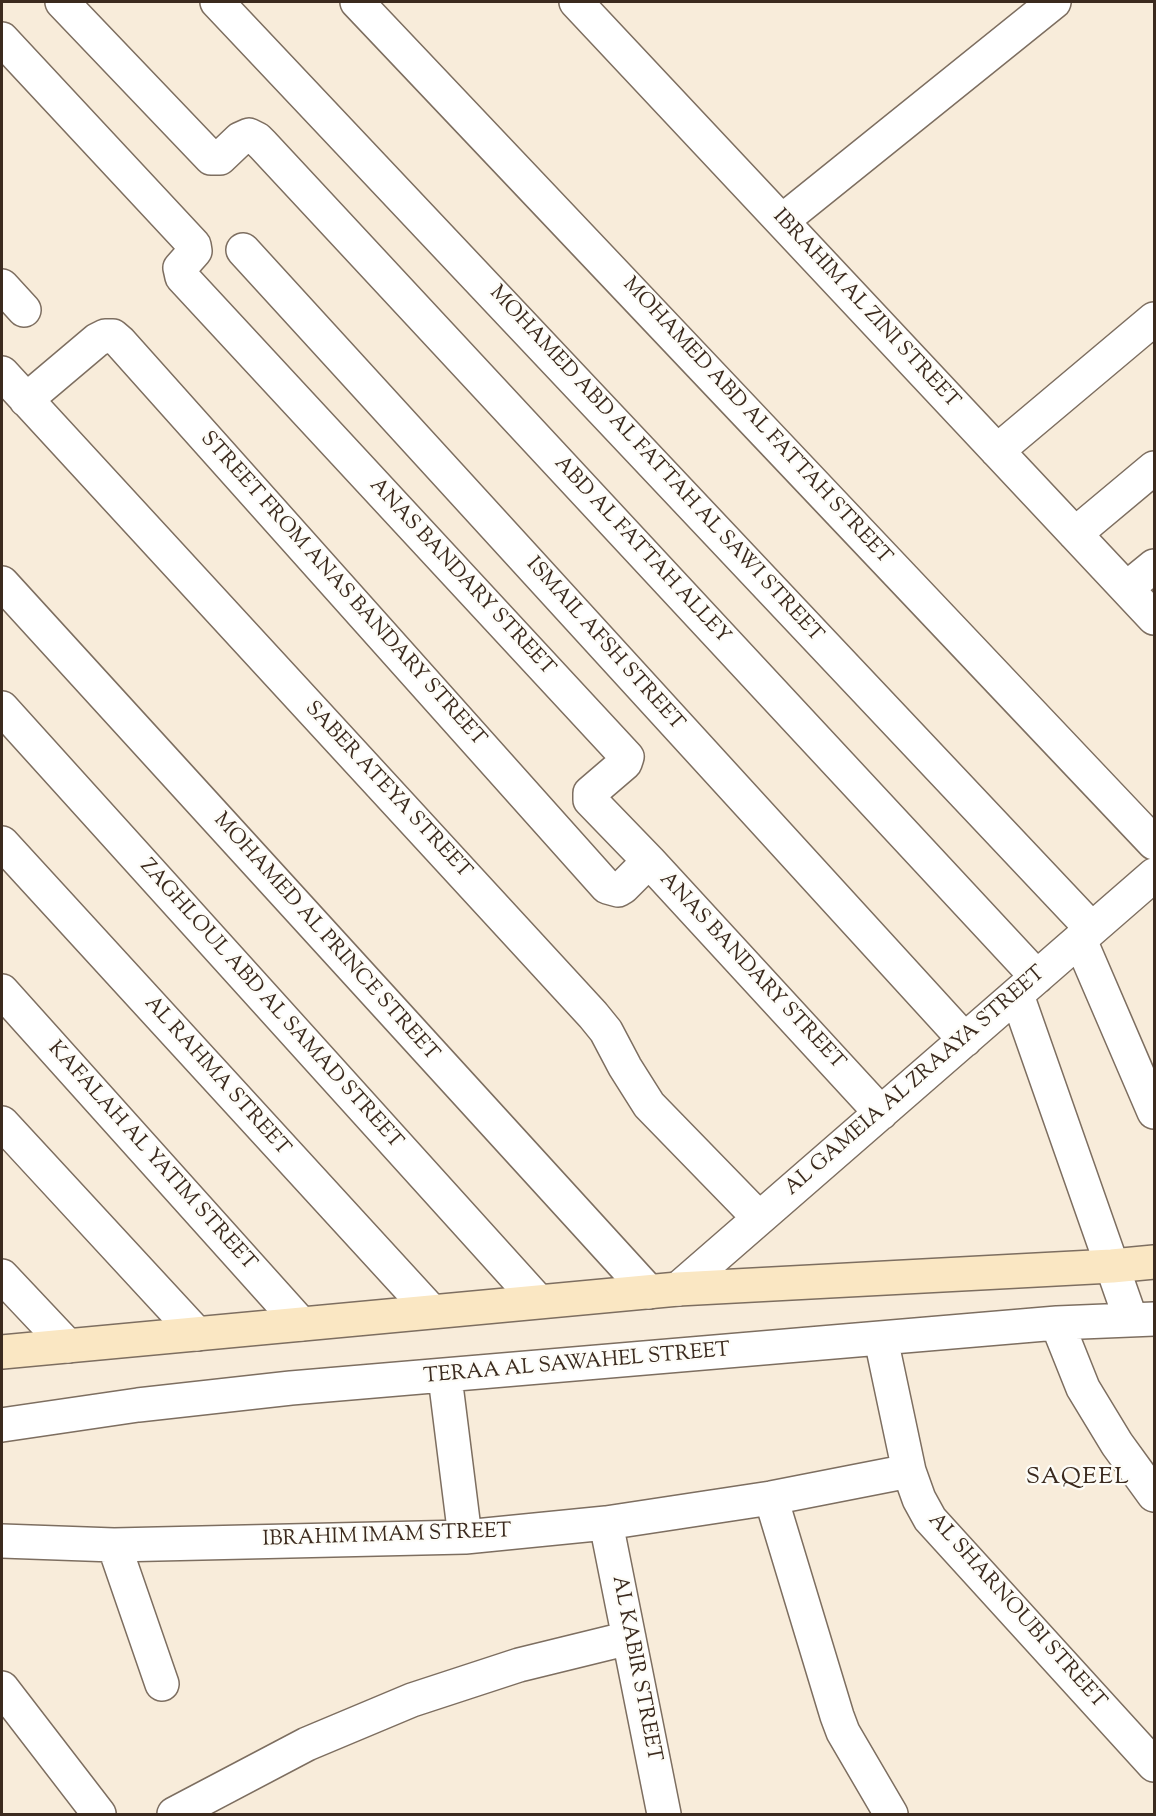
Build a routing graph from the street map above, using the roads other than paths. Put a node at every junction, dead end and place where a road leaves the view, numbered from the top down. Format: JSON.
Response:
{"nodes":[{"id":1,"x":62,"y":2,"type":"edge"},
{"id":2,"x":217,"y":2,"type":"edge"},
{"id":3,"x":357,"y":2,"type":"edge"},
{"id":4,"x":576,"y":2,"type":"edge"},
{"id":5,"x":1054,"y":2,"type":"edge"},
{"id":6,"x":2,"y":39,"type":"edge"},
{"id":7,"x":782,"y":221,"type":"junction"},
{"id":8,"x":243,"y":250,"type":"dead end"},
{"id":9,"x":2,"y":286,"type":"edge"},
{"id":10,"x":24,"y":310,"type":"dead end"},
{"id":11,"x":1155,"y":320,"type":"edge"},
{"id":12,"x":2,"y":373,"type":"edge"},
{"id":13,"x":26,"y":400,"type":"junction"},
{"id":14,"x":997,"y":451,"type":"junction"},
{"id":15,"x":1155,"y":468,"type":"edge"},
{"id":16,"x":1075,"y":534,"type":"junction"},
{"id":17,"x":1155,"y":566,"type":"edge"},
{"id":18,"x":2,"y":583,"type":"edge"},
{"id":19,"x":1127,"y":588,"type":"junction"},
{"id":20,"x":1155,"y":618,"type":"edge"},
{"id":21,"x":2,"y":708,"type":"edge"},
{"id":22,"x":2,"y":843,"type":"edge"},
{"id":23,"x":1155,"y":843,"type":"edge"},
{"id":24,"x":649,"y":861,"type":"junction"},
{"id":25,"x":1155,"y":875,"type":"edge"},
{"id":26,"x":1086,"y":935,"type":"junction"},
{"id":27,"x":1027,"y":986,"type":"junction"},
{"id":28,"x":2,"y":991,"type":"edge"},
{"id":29,"x":965,"y":1040,"type":"junction"},
{"id":30,"x":1155,"y":1112,"type":"edge"},
{"id":31,"x":881,"y":1113,"type":"junction"},
{"id":32,"x":2,"y":1123,"type":"edge"},
{"id":33,"x":759,"y":1218,"type":"junction"},
{"id":34,"x":1155,"y":1262,"type":"edge"},
{"id":35,"x":1112,"y":1266,"type":"junction"},
{"id":36,"x":2,"y":1276,"type":"edge"},
{"id":37,"x":663,"y":1291,"type":"junction"},
{"id":38,"x":538,"y":1301,"type":"junction"},
{"id":39,"x":431,"y":1311,"type":"junction"},
{"id":40,"x":1143,"y":1319,"type":"edge"},
{"id":41,"x":1058,"y":1323,"type":"junction"},
{"id":42,"x":301,"y":1324,"type":"junction"},
{"id":43,"x":197,"y":1334,"type":"junction"},
{"id":44,"x":881,"y":1340,"type":"junction"},
{"id":45,"x":68,"y":1346,"type":"junction"},
{"id":46,"x":2,"y":1352,"type":"edge"},
{"id":47,"x":445,"y":1377,"type":"junction"},
{"id":48,"x":2,"y":1425,"type":"edge"},
{"id":49,"x":909,"y":1471,"type":"junction"},
{"id":50,"x":1155,"y":1495,"type":"edge"},
{"id":51,"x":771,"y":1498,"type":"junction"},
{"id":52,"x":606,"y":1523,"type":"junction"},
{"id":53,"x":465,"y":1537,"type":"junction"},
{"id":54,"x":2,"y":1541,"type":"edge"},
{"id":55,"x":114,"y":1545,"type":"junction"},
{"id":56,"x":629,"y":1638,"type":"junction"},
{"id":57,"x":162,"y":1684,"type":"dead end"},
{"id":58,"x":2,"y":1688,"type":"edge"},
{"id":59,"x":1155,"y":1765,"type":"edge"},
{"id":60,"x":99,"y":1815,"type":"edge"},
{"id":61,"x":174,"y":1815,"type":"edge"},
{"id":62,"x":664,"y":1815,"type":"edge"},
{"id":63,"x":891,"y":1815,"type":"edge"}],
"edges":[{"from":1,"to":27,"type":"street","name":"ABD AL FATTAH ALLEY"},
{"from":2,"to":26,"type":"street","name":"MOHAMED ABD AL FATTAH AL SAWI STREET"},
{"from":3,"to":23,"type":"street","name":"MOHAMED ABD AL FATTAH STREET"},
{"from":4,"to":7,"type":"street","name":"IBRAHIM AL ZINI STREET"},
{"from":5,"to":7,"type":"street"},
{"from":6,"to":24,"type":"street","name":"ANAS BANDARY STREET"},
{"from":7,"to":14,"type":"street","name":"IBRAHIM AL ZINI STREET"},
{"from":8,"to":29,"type":"street","name":"ISMAIL AFSH STREET"},
{"from":9,"to":10,"type":"street"},
{"from":11,"to":14,"type":"street"},
{"from":12,"to":13,"type":"street","name":"SABER ATEYA STREET"},
{"from":13,"to":24,"type":"street","name":"STREET FROM ANAS BANDARY STREET"},
{"from":13,"to":33,"type":"street","name":"SABER ATEYA STREET"},
{"from":14,"to":16,"type":"street","name":"IBRAHIM AL ZINI STREET"},
{"from":15,"to":16,"type":"street"},
{"from":16,"to":19,"type":"street","name":"IBRAHIM AL ZINI STREET"},
{"from":17,"to":19,"type":"street"},
{"from":18,"to":37,"type":"street","name":"MOHAMED AL PRINCE STREET"},
{"from":19,"to":20,"type":"street","name":"IBRAHIM AL ZINI STREET"},
{"from":21,"to":38,"type":"street","name":"ZAGHLOUL ABD AL SAMAD STREET"},
{"from":22,"to":39,"type":"street","name":"AL RAHMA STREET"},
{"from":24,"to":31,"type":"street","name":"ANAS BANDARY STREET"},
{"from":25,"to":26,"type":"street","name":"AL GAMEIA AL ZRAAYA STREET"},
{"from":26,"to":27,"type":"street","name":"AL GAMEIA AL ZRAAYA STREET"},
{"from":26,"to":30,"type":"street","name":"MOHAMED ABD AL FATTAH AL SAWI STREET"},
{"from":27,"to":29,"type":"street","name":"AL GAMEIA AL ZRAAYA STREET"},
{"from":27,"to":35,"type":"street"},
{"from":28,"to":42,"type":"street","name":"KAFALAH AL YATIM STREET"},
{"from":29,"to":31,"type":"street","name":"AL GAMEIA AL ZRAAYA STREET"},
{"from":31,"to":33,"type":"street","name":"AL GAMEIA AL ZRAAYA STREET"},
{"from":32,"to":43,"type":"street"},
{"from":33,"to":37,"type":"street","name":"AL GAMEIA AL ZRAAYA STREET"},
{"from":34,"to":35,"type":"main road"},
{"from":35,"to":37,"type":"main road"},
{"from":35,"to":40,"type":"street"},
{"from":36,"to":45,"type":"street"},
{"from":37,"to":38,"type":"main road"},
{"from":38,"to":39,"type":"main road"},
{"from":39,"to":42,"type":"main road"},
{"from":40,"to":41,"type":"street","name":"TERAA AL SAWAHEL STREET"},
{"from":41,"to":44,"type":"street","name":"TERAA AL SAWAHEL STREET"},
{"from":41,"to":50,"type":"street"},
{"from":42,"to":43,"type":"main road"},
{"from":43,"to":45,"type":"main road"},
{"from":44,"to":47,"type":"street","name":"TERAA AL SAWAHEL STREET"},
{"from":44,"to":49,"type":"street","name":"AL SHARNOUBI STREET"},
{"from":45,"to":46,"type":"main road"},
{"from":47,"to":48,"type":"street","name":"TERAA AL SAWAHEL STREET"},
{"from":47,"to":53,"type":"street"},
{"from":49,"to":51,"type":"street","name":"IBRAHIM IMAM STREET"},
{"from":49,"to":59,"type":"street","name":"AL SHARNOUBI STREET"},
{"from":51,"to":52,"type":"street","name":"IBRAHIM IMAM STREET"},
{"from":51,"to":63,"type":"street"},
{"from":52,"to":53,"type":"street","name":"IBRAHIM IMAM STREET"},
{"from":52,"to":56,"type":"street","name":"AL KABIR STREET"},
{"from":53,"to":55,"type":"street","name":"IBRAHIM IMAM STREET"},
{"from":54,"to":55,"type":"street","name":"IBRAHIM IMAM STREET"},
{"from":55,"to":57,"type":"street"},
{"from":56,"to":61,"type":"street"},
{"from":56,"to":62,"type":"street","name":"AL KABIR STREET"},
{"from":58,"to":60,"type":"street"}]}
